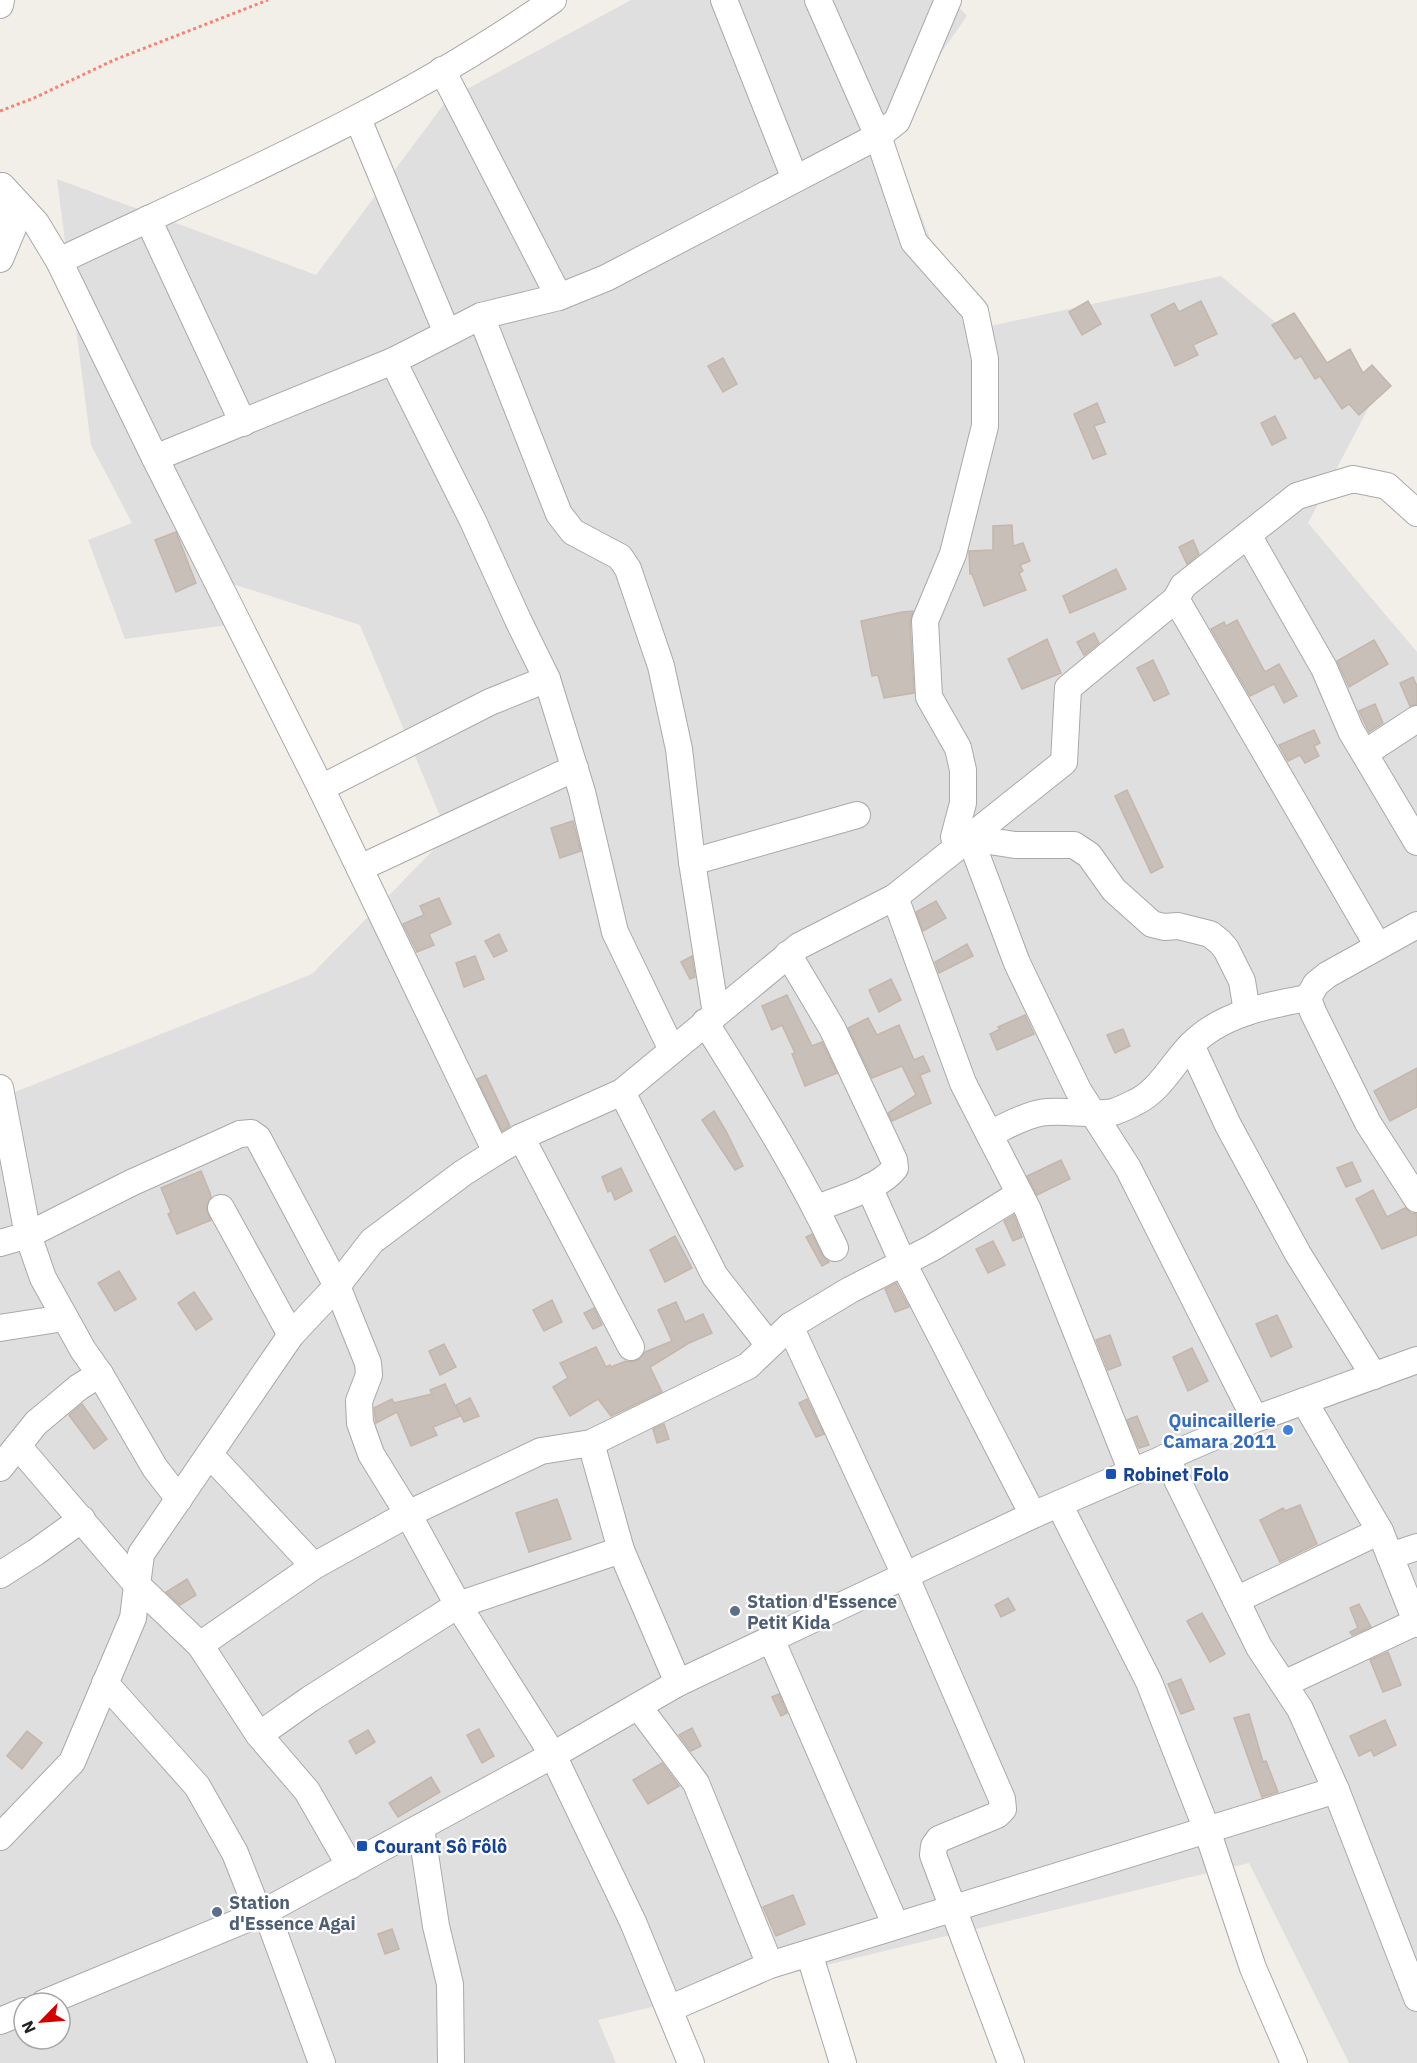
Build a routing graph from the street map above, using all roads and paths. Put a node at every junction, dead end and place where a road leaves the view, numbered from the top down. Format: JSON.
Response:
{"nodes":[{"id":1,"x":1,"y":0,"type":"edge"},
{"id":2,"x":268,"y":0,"type":"edge"},
{"id":3,"x":553,"y":0,"type":"edge"},
{"id":4,"x":724,"y":0,"type":"edge"},
{"id":5,"x":818,"y":0,"type":"edge"},
{"id":6,"x":948,"y":0,"type":"edge"},
{"id":7,"x":0,"y":5,"type":"edge"},
{"id":8,"x":442,"y":70,"type":"junction"},
{"id":9,"x":0,"y":111,"type":"edge"},
{"id":10,"x":358,"y":119,"type":"junction"},
{"id":11,"x":878,"y":136,"type":"junction"},
{"id":12,"x":795,"y":179,"type":"junction"},
{"id":13,"x":1,"y":181,"type":"edge"},
{"id":14,"x":148,"y":219,"type":"junction"},
{"id":15,"x":0,"y":259,"type":"edge"},
{"id":16,"x":59,"y":261,"type":"junction"},
{"id":17,"x":559,"y":297,"type":"junction"},
{"id":18,"x":481,"y":316,"type":"junction"},
{"id":19,"x":447,"y":333,"type":"junction"},
{"id":20,"x":393,"y":361,"type":"junction"},
{"id":21,"x":243,"y":423,"type":"junction"},
{"id":22,"x":155,"y":458,"type":"junction"},
{"id":23,"x":1417,"y":513,"type":"edge"},
{"id":24,"x":1248,"y":535,"type":"junction"},
{"id":25,"x":1176,"y":599,"type":"junction"},
{"id":26,"x":547,"y":679,"type":"junction"},
{"id":27,"x":1417,"y":719,"type":"edge"},
{"id":28,"x":1365,"y":753,"type":"junction"},
{"id":29,"x":575,"y":768,"type":"junction"},
{"id":30,"x":321,"y":788,"type":"junction"},
{"id":31,"x":857,"y":815,"type":"dead end"},
{"id":32,"x":964,"y":842,"type":"junction"},
{"id":33,"x":1417,"y":842,"type":"edge"},
{"id":34,"x":692,"y":862,"type":"junction"},
{"id":35,"x":360,"y":868,"type":"junction"},
{"id":36,"x":895,"y":897,"type":"junction"},
{"id":37,"x":1417,"y":925,"type":"edge"},
{"id":38,"x":1378,"y":946,"type":"junction"},
{"id":39,"x":789,"y":954,"type":"junction"},
{"id":40,"x":1308,"y":998,"type":"junction"},
{"id":41,"x":1247,"y":1012,"type":"junction"},
{"id":42,"x":711,"y":1018,"type":"junction"},
{"id":43,"x":1191,"y":1045,"type":"junction"},
{"id":44,"x":672,"y":1050,"type":"junction"},
{"id":45,"x":0,"y":1088,"type":"edge"},
{"id":46,"x":621,"y":1092,"type":"junction"},
{"id":47,"x":1092,"y":1113,"type":"junction"},
{"id":48,"x":989,"y":1134,"type":"junction"},
{"id":49,"x":521,"y":1137,"type":"junction"},
{"id":50,"x":496,"y":1152,"type":"junction"},
{"id":51,"x":869,"y":1187,"type":"junction"},
{"id":52,"x":1019,"y":1194,"type":"junction"},
{"id":53,"x":1417,"y":1199,"type":"edge"},
{"id":54,"x":221,"y":1208,"type":"dead end"},
{"id":55,"x":817,"y":1208,"type":"junction"},
{"id":56,"x":28,"y":1235,"type":"junction"},
{"id":57,"x":0,"y":1243,"type":"edge"},
{"id":58,"x":835,"y":1248,"type":"dead end"},
{"id":59,"x":903,"y":1263,"type":"junction"},
{"id":60,"x":337,"y":1286,"type":"junction"},
{"id":61,"x":64,"y":1318,"type":"junction"},
{"id":62,"x":790,"y":1326,"type":"junction"},
{"id":63,"x":0,"y":1328,"type":"edge"},
{"id":64,"x":291,"y":1335,"type":"junction"},
{"id":65,"x":769,"y":1345,"type":"junction"},
{"id":66,"x":631,"y":1347,"type":"dead end"},
{"id":67,"x":1417,"y":1360,"type":"edge"},
{"id":68,"x":100,"y":1374,"type":"junction"},
{"id":69,"x":1374,"y":1376,"type":"junction"},
{"id":70,"x":1304,"y":1401,"type":"junction"},
{"id":71,"x":1255,"y":1419,"type":"junction"},
{"id":72,"x":591,"y":1443,"type":"junction"},
{"id":73,"x":18,"y":1446,"type":"junction"},
{"id":74,"x":210,"y":1455,"type":"junction"},
{"id":75,"x":1166,"y":1457,"type":"junction"},
{"id":76,"x":0,"y":1468,"type":"edge"},
{"id":77,"x":1132,"y":1472,"type":"junction"},
{"id":78,"x":179,"y":1499,"type":"junction"},
{"id":79,"x":1059,"y":1504,"type":"junction"},
{"id":80,"x":408,"y":1514,"type":"junction"},
{"id":81,"x":1033,"y":1515,"type":"junction"},
{"id":82,"x":82,"y":1519,"type":"junction"},
{"id":83,"x":1380,"y":1531,"type":"junction"},
{"id":84,"x":1417,"y":1547,"type":"edge"},
{"id":85,"x":621,"y":1550,"type":"junction"},
{"id":86,"x":1390,"y":1556,"type":"junction"},
{"id":87,"x":314,"y":1566,"type":"junction"},
{"id":88,"x":0,"y":1575,"type":"edge"},
{"id":89,"x":905,"y":1575,"type":"junction"},
{"id":90,"x":137,"y":1585,"type":"junction"},
{"id":91,"x":1236,"y":1600,"type":"junction"},
{"id":92,"x":458,"y":1605,"type":"junction"},
{"id":93,"x":1417,"y":1623,"type":"edge"},
{"id":94,"x":771,"y":1639,"type":"junction"},
{"id":95,"x":200,"y":1645,"type":"junction"},
{"id":96,"x":105,"y":1683,"type":"junction"},
{"id":97,"x":678,"y":1683,"type":"junction"},
{"id":98,"x":1284,"y":1684,"type":"junction"},
{"id":99,"x":638,"y":1706,"type":"junction"},
{"id":100,"x":260,"y":1735,"type":"junction"},
{"id":101,"x":553,"y":1755,"type":"junction"},
{"id":102,"x":1336,"y":1790,"type":"junction"},
{"id":103,"x":421,"y":1828,"type":"junction"},
{"id":104,"x":1208,"y":1830,"type":"junction"},
{"id":105,"x":0,"y":1837,"type":"edge"},
{"id":106,"x":350,"y":1866,"type":"junction"},
{"id":107,"x":954,"y":1908,"type":"junction"},
{"id":108,"x":263,"y":1912,"type":"junction"},
{"id":109,"x":896,"y":1926,"type":"junction"},
{"id":110,"x":809,"y":1953,"type":"junction"},
{"id":111,"x":770,"y":1965,"type":"junction"},
{"id":112,"x":72,"y":1991,"type":"edge"},
{"id":113,"x":1417,"y":1998,"type":"edge"},
{"id":114,"x":669,"y":2009,"type":"junction"},
{"id":115,"x":322,"y":2063,"type":"edge"},
{"id":116,"x":451,"y":2063,"type":"edge"},
{"id":117,"x":691,"y":2063,"type":"edge"},
{"id":118,"x":843,"y":2063,"type":"edge"},
{"id":119,"x":1011,"y":2063,"type":"edge"},
{"id":120,"x":1294,"y":2063,"type":"edge"}],
"edges":[{"from":1,"to":7,"type":"street"},
{"from":2,"to":9,"type":"path"},
{"from":3,"to":8,"type":"street"},
{"from":4,"to":12,"type":"street"},
{"from":5,"to":11,"type":"street"},
{"from":6,"to":11,"type":"street"},
{"from":8,"to":10,"type":"street"},
{"from":8,"to":17,"type":"street"},
{"from":10,"to":14,"type":"street"},
{"from":10,"to":19,"type":"street"},
{"from":11,"to":12,"type":"street"},
{"from":11,"to":32,"type":"street"},
{"from":12,"to":17,"type":"street"},
{"from":13,"to":15,"type":"street"},
{"from":13,"to":16,"type":"street"},
{"from":14,"to":16,"type":"street"},
{"from":14,"to":21,"type":"street"},
{"from":16,"to":22,"type":"street"},
{"from":17,"to":18,"type":"street"},
{"from":18,"to":19,"type":"street"},
{"from":18,"to":34,"type":"street"},
{"from":19,"to":20,"type":"street"},
{"from":20,"to":21,"type":"street"},
{"from":20,"to":26,"type":"street"},
{"from":21,"to":22,"type":"street"},
{"from":22,"to":30,"type":"street"},
{"from":23,"to":24,"type":"street"},
{"from":24,"to":25,"type":"street"},
{"from":24,"to":28,"type":"street"},
{"from":25,"to":32,"type":"street"},
{"from":25,"to":38,"type":"street"},
{"from":26,"to":29,"type":"street"},
{"from":26,"to":30,"type":"street"},
{"from":27,"to":28,"type":"street"},
{"from":28,"to":33,"type":"street"},
{"from":29,"to":35,"type":"street"},
{"from":29,"to":44,"type":"street"},
{"from":30,"to":35,"type":"street"},
{"from":31,"to":34,"type":"street"},
{"from":32,"to":36,"type":"street"},
{"from":32,"to":41,"type":"street"},
{"from":32,"to":47,"type":"street"},
{"from":34,"to":42,"type":"street"},
{"from":35,"to":50,"type":"street"},
{"from":36,"to":39,"type":"street"},
{"from":36,"to":48,"type":"street"},
{"from":37,"to":38,"type":"street"},
{"from":38,"to":40,"type":"street"},
{"from":39,"to":42,"type":"street"},
{"from":39,"to":51,"type":"street"},
{"from":40,"to":41,"type":"street"},
{"from":40,"to":53,"type":"street"},
{"from":41,"to":43,"type":"street"},
{"from":42,"to":44,"type":"street"},
{"from":42,"to":55,"type":"street"},
{"from":43,"to":47,"type":"street"},
{"from":43,"to":69,"type":"street"},
{"from":44,"to":46,"type":"street"},
{"from":45,"to":56,"type":"street"},
{"from":46,"to":49,"type":"street"},
{"from":46,"to":65,"type":"street"},
{"from":47,"to":48,"type":"street"},
{"from":47,"to":71,"type":"street"},
{"from":48,"to":52,"type":"street"},
{"from":49,"to":50,"type":"street"},
{"from":49,"to":66,"type":"street"},
{"from":50,"to":60,"type":"street"},
{"from":51,"to":55,"type":"street"},
{"from":51,"to":59,"type":"street"},
{"from":52,"to":59,"type":"street"},
{"from":52,"to":77,"type":"street"},
{"from":54,"to":64,"type":"street"},
{"from":55,"to":58,"type":"street"},
{"from":56,"to":57,"type":"street"},
{"from":56,"to":60,"type":"street"},
{"from":56,"to":61,"type":"street"},
{"from":59,"to":62,"type":"street"},
{"from":59,"to":81,"type":"street"},
{"from":60,"to":64,"type":"street"},
{"from":60,"to":80,"type":"street"},
{"from":61,"to":63,"type":"street"},
{"from":61,"to":68,"type":"street"},
{"from":62,"to":65,"type":"street"},
{"from":62,"to":89,"type":"street"},
{"from":64,"to":74,"type":"street"},
{"from":65,"to":72,"type":"street"},
{"from":67,"to":69,"type":"street"},
{"from":68,"to":73,"type":"street"},
{"from":68,"to":78,"type":"street"},
{"from":69,"to":70,"type":"street"},
{"from":70,"to":71,"type":"street"},
{"from":70,"to":83,"type":"street"},
{"from":71,"to":75,"type":"street"},
{"from":72,"to":80,"type":"street"},
{"from":72,"to":85,"type":"street"},
{"from":73,"to":76,"type":"street"},
{"from":73,"to":82,"type":"street"},
{"from":74,"to":78,"type":"street"},
{"from":74,"to":87,"type":"street"},
{"from":75,"to":77,"type":"street"},
{"from":75,"to":91,"type":"street"},
{"from":77,"to":79,"type":"street"},
{"from":78,"to":90,"type":"street"},
{"from":79,"to":81,"type":"street"},
{"from":79,"to":104,"type":"street"},
{"from":80,"to":87,"type":"street"},
{"from":80,"to":92,"type":"street"},
{"from":81,"to":89,"type":"street"},
{"from":82,"to":88,"type":"street"},
{"from":82,"to":90,"type":"street"},
{"from":83,"to":86,"type":"street"},
{"from":83,"to":91,"type":"street"},
{"from":84,"to":86,"type":"street"},
{"from":85,"to":92,"type":"street"},
{"from":85,"to":97,"type":"street"},
{"from":86,"to":93,"type":"street"},
{"from":87,"to":95,"type":"street"},
{"from":89,"to":94,"type":"street"},
{"from":89,"to":107,"type":"street"},
{"from":90,"to":95,"type":"street"},
{"from":90,"to":96,"type":"street"},
{"from":91,"to":98,"type":"street"},
{"from":92,"to":100,"type":"street"},
{"from":92,"to":101,"type":"street"},
{"from":93,"to":98,"type":"street"},
{"from":94,"to":97,"type":"street"},
{"from":94,"to":109,"type":"street"},
{"from":95,"to":100,"type":"street"},
{"from":96,"to":105,"type":"street"},
{"from":96,"to":108,"type":"street"},
{"from":97,"to":99,"type":"street"},
{"from":98,"to":102,"type":"street"},
{"from":99,"to":101,"type":"street"},
{"from":99,"to":111,"type":"street"},
{"from":100,"to":106,"type":"street"},
{"from":101,"to":103,"type":"street"},
{"from":101,"to":114,"type":"street"},
{"from":102,"to":104,"type":"street"},
{"from":102,"to":113,"type":"street"},
{"from":103,"to":106,"type":"street"},
{"from":103,"to":116,"type":"street"},
{"from":104,"to":107,"type":"street"},
{"from":104,"to":120,"type":"street"},
{"from":106,"to":108,"type":"street"},
{"from":107,"to":109,"type":"street"},
{"from":107,"to":119,"type":"street"},
{"from":108,"to":112,"type":"street"},
{"from":108,"to":115,"type":"street"},
{"from":109,"to":110,"type":"street"},
{"from":110,"to":111,"type":"street"},
{"from":110,"to":118,"type":"street"},
{"from":111,"to":114,"type":"street"},
{"from":114,"to":117,"type":"street"}]}
